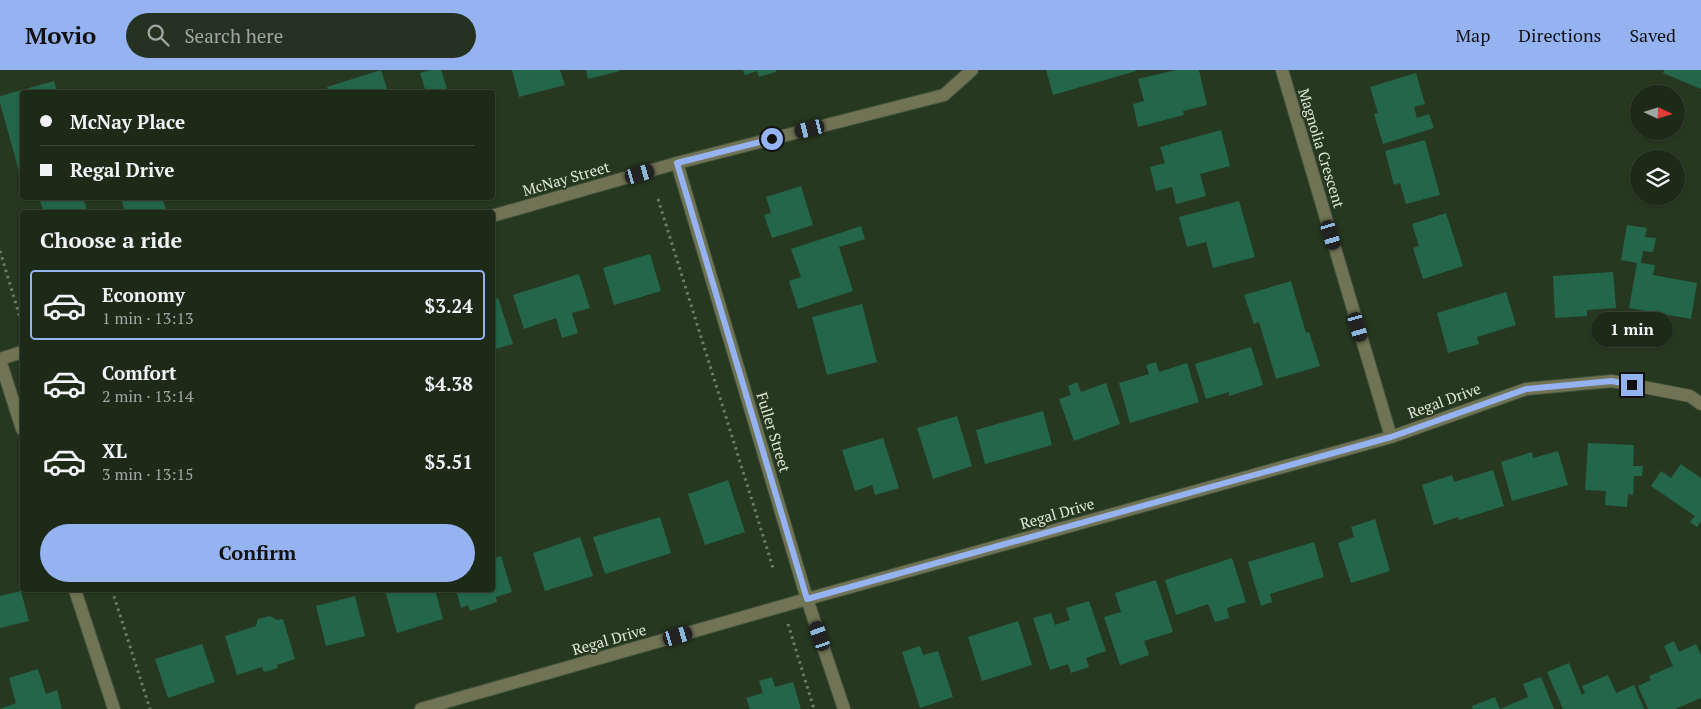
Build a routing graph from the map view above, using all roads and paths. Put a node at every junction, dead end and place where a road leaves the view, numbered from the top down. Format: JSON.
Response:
{"nodes":[{"id":1,"x":972,"y":70,"type":"edge"},
{"id":2,"x":1282,"y":70,"type":"edge"},
{"id":3,"x":677,"y":163,"type":"junction"},
{"id":4,"x":658,"y":198,"type":"dead end"},
{"id":5,"x":495,"y":215,"type":"edge"},
{"id":6,"x":0,"y":251,"type":"edge"},
{"id":7,"x":20,"y":317,"type":"edge"},
{"id":8,"x":20,"y":353,"type":"edge"},
{"id":9,"x":0,"y":359,"type":"edge"},
{"id":10,"x":1701,"y":404,"type":"edge"},
{"id":11,"x":20,"y":423,"type":"edge"},
{"id":12,"x":1391,"y":437,"type":"junction"},
{"id":13,"x":774,"y":571,"type":"dead end"},
{"id":14,"x":76,"y":592,"type":"edge"},
{"id":15,"x":113,"y":592,"type":"edge"},
{"id":16,"x":807,"y":599,"type":"junction"},
{"id":17,"x":788,"y":624,"type":"dead end"},
{"id":18,"x":114,"y":709,"type":"edge"},
{"id":19,"x":150,"y":709,"type":"edge"},
{"id":20,"x":421,"y":709,"type":"edge"},
{"id":21,"x":814,"y":709,"type":"edge"},
{"id":22,"x":844,"y":709,"type":"edge"}],
"edges":[{"from":1,"to":3,"type":"street","name":"McNay Street"},
{"from":2,"to":12,"type":"street","name":"Magnolia Crescent"},
{"from":3,"to":5,"type":"street","name":"McNay Street"},
{"from":3,"to":16,"type":"street","name":"Fuller Street"},
{"from":4,"to":13,"type":"path"},
{"from":6,"to":7,"type":"path"},
{"from":8,"to":9,"type":"street"},
{"from":9,"to":11,"type":"street"},
{"from":10,"to":12,"type":"street","name":"Regal Drive"},
{"from":12,"to":16,"type":"street","name":"Regal Drive"},
{"from":14,"to":18,"type":"street"},
{"from":15,"to":19,"type":"path"},
{"from":16,"to":20,"type":"street","name":"Regal Drive"},
{"from":16,"to":22,"type":"street","name":"Fuller Street"},
{"from":17,"to":21,"type":"path"}]}
